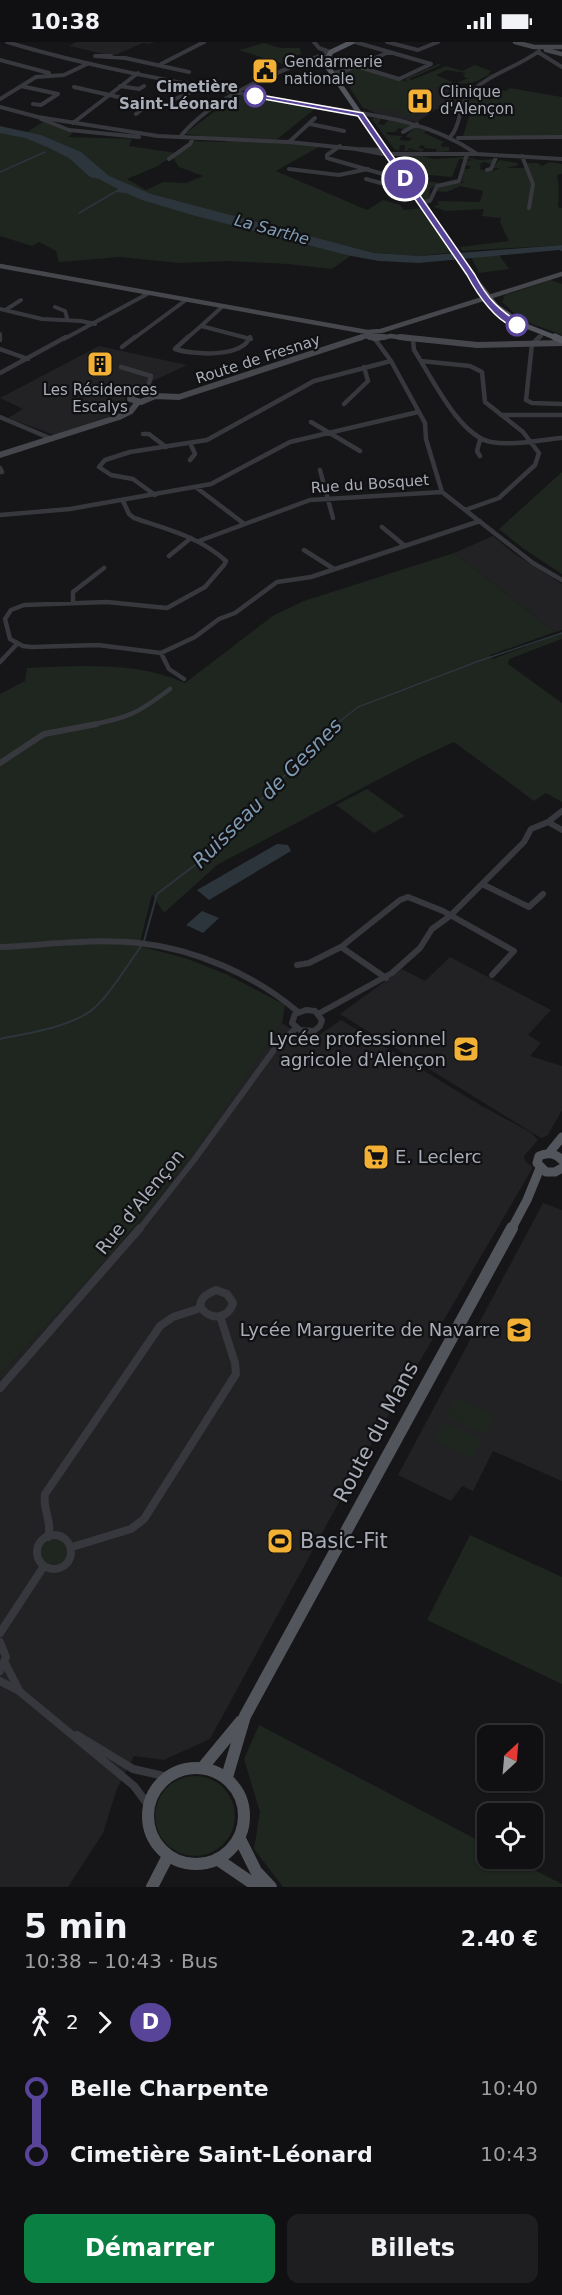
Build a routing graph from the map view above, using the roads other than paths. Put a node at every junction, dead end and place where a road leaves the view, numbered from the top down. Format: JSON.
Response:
{"nodes":[{"id":1,"x":8,"y":42,"type":"edge"},
{"id":2,"x":204,"y":42,"type":"edge"},
{"id":3,"x":326,"y":42,"type":"edge"},
{"id":4,"x":354,"y":42,"type":"edge"},
{"id":5,"x":387,"y":42,"type":"edge"},
{"id":6,"x":438,"y":42,"type":"edge"},
{"id":7,"x":515,"y":42,"type":"edge"},
{"id":8,"x":316,"y":44,"type":"edge"},
{"id":9,"x":562,"y":47,"type":"edge"},
{"id":10,"x":546,"y":48,"type":"junction"},
{"id":11,"x":537,"y":50,"type":"junction"},
{"id":12,"x":331,"y":52,"type":"junction"},
{"id":13,"x":389,"y":52,"type":"junction"},
{"id":14,"x":562,"y":54,"type":"edge"},
{"id":15,"x":111,"y":56,"type":"dead end"},
{"id":16,"x":311,"y":59,"type":"junction"},
{"id":17,"x":0,"y":60,"type":"edge"},
{"id":18,"x":325,"y":60,"type":"junction"},
{"id":19,"x":87,"y":63,"type":"junction"},
{"id":20,"x":161,"y":64,"type":"junction"},
{"id":21,"x":297,"y":65,"type":"junction"},
{"id":22,"x":356,"y":66,"type":"junction"},
{"id":23,"x":562,"y":67,"type":"edge"},
{"id":24,"x":42,"y":71,"type":"junction"},
{"id":25,"x":138,"y":73,"type":"junction"},
{"id":26,"x":331,"y":73,"type":"junction"},
{"id":27,"x":54,"y":75,"type":"junction"},
{"id":28,"x":40,"y":76,"type":"junction"},
{"id":29,"x":173,"y":80,"type":"junction"},
{"id":30,"x":21,"y":86,"type":"junction"},
{"id":31,"x":120,"y":86,"type":"junction"},
{"id":32,"x":144,"y":86,"type":"dead end"},
{"id":33,"x":205,"y":86,"type":"junction"},
{"id":34,"x":74,"y":87,"type":"dead end"},
{"id":35,"x":236,"y":92,"type":"junction"},
{"id":36,"x":108,"y":96,"type":"junction"},
{"id":37,"x":0,"y":98,"type":"edge"},
{"id":38,"x":175,"y":99,"type":"dead end"},
{"id":39,"x":33,"y":104,"type":"dead end"},
{"id":40,"x":0,"y":107,"type":"edge"},
{"id":41,"x":359,"y":112,"type":"junction"},
{"id":42,"x":136,"y":114,"type":"dead end"},
{"id":43,"x":38,"y":117,"type":"junction"},
{"id":44,"x":315,"y":118,"type":"dead end"},
{"id":45,"x":73,"y":123,"type":"junction"},
{"id":46,"x":310,"y":124,"type":"junction"},
{"id":47,"x":417,"y":124,"type":"junction"},
{"id":48,"x":344,"y":131,"type":"dead end"},
{"id":49,"x":403,"y":132,"type":"dead end"},
{"id":50,"x":180,"y":137,"type":"junction"},
{"id":51,"x":453,"y":137,"type":"junction"},
{"id":52,"x":562,"y":137,"type":"edge"},
{"id":53,"x":193,"y":138,"type":"junction"},
{"id":54,"x":289,"y":142,"type":"junction"},
{"id":55,"x":340,"y":146,"type":"junction"},
{"id":56,"x":387,"y":152,"type":"junction"},
{"id":57,"x":467,"y":154,"type":"junction"},
{"id":58,"x":477,"y":154,"type":"junction"},
{"id":59,"x":497,"y":155,"type":"junction"},
{"id":60,"x":522,"y":156,"type":"junction"},
{"id":61,"x":170,"y":159,"type":"dead end"},
{"id":62,"x":562,"y":159,"type":"edge"},
{"id":63,"x":289,"y":169,"type":"dead end"},
{"id":64,"x":368,"y":169,"type":"junction"},
{"id":65,"x":487,"y":171,"type":"dead end"},
{"id":66,"x":402,"y":175,"type":"junction"},
{"id":67,"x":366,"y":180,"type":"dead end"},
{"id":68,"x":403,"y":189,"type":"junction"},
{"id":69,"x":412,"y":189,"type":"junction"},
{"id":70,"x":396,"y":190,"type":"dead end"},
{"id":71,"x":421,"y":202,"type":"junction"},
{"id":72,"x":529,"y":208,"type":"dead end"},
{"id":73,"x":0,"y":266,"type":"edge"},
{"id":74,"x":562,"y":274,"type":"edge"},
{"id":75,"x":149,"y":293,"type":"junction"},
{"id":76,"x":487,"y":298,"type":"junction"},
{"id":77,"x":21,"y":300,"type":"dead end"},
{"id":78,"x":186,"y":300,"type":"junction"},
{"id":79,"x":222,"y":306,"type":"junction"},
{"id":80,"x":55,"y":307,"type":"dead end"},
{"id":81,"x":0,"y":309,"type":"edge"},
{"id":82,"x":7,"y":309,"type":"junction"},
{"id":83,"x":67,"y":318,"type":"junction"},
{"id":84,"x":95,"y":324,"type":"junction"},
{"id":85,"x":200,"y":326,"type":"junction"},
{"id":86,"x":382,"y":333,"type":"junction"},
{"id":87,"x":0,"y":334,"type":"edge"},
{"id":88,"x":367,"y":334,"type":"junction"},
{"id":89,"x":541,"y":336,"type":"junction"},
{"id":90,"x":375,"y":339,"type":"junction"},
{"id":91,"x":0,"y":340,"type":"edge"},
{"id":92,"x":413,"y":340,"type":"junction"},
{"id":93,"x":562,"y":341,"type":"edge"},
{"id":94,"x":532,"y":344,"type":"junction"},
{"id":95,"x":122,"y":347,"type":"dead end"},
{"id":96,"x":0,"y":349,"type":"edge"},
{"id":97,"x":28,"y":359,"type":"junction"},
{"id":98,"x":391,"y":361,"type":"junction"},
{"id":99,"x":421,"y":361,"type":"junction"},
{"id":100,"x":121,"y":367,"type":"dead end"},
{"id":101,"x":364,"y":367,"type":"junction"},
{"id":102,"x":0,"y":373,"type":"edge"},
{"id":103,"x":147,"y":391,"type":"junction"},
{"id":104,"x":155,"y":396,"type":"junction"},
{"id":105,"x":138,"y":402,"type":"junction"},
{"id":106,"x":344,"y":404,"type":"dead end"},
{"id":107,"x":562,"y":404,"type":"edge"},
{"id":108,"x":418,"y":412,"type":"junction"},
{"id":109,"x":501,"y":415,"type":"junction"},
{"id":110,"x":562,"y":415,"type":"edge"},
{"id":111,"x":0,"y":417,"type":"edge"},
{"id":112,"x":310,"y":422,"type":"dead end"},
{"id":113,"x":330,"y":433,"type":"junction"},
{"id":114,"x":143,"y":434,"type":"dead end"},
{"id":115,"x":561,"y":438,"type":"edge"},
{"id":116,"x":52,"y":439,"type":"junction"},
{"id":117,"x":480,"y":440,"type":"junction"},
{"id":118,"x":529,"y":440,"type":"junction"},
{"id":119,"x":191,"y":445,"type":"junction"},
{"id":120,"x":166,"y":447,"type":"junction"},
{"id":121,"x":360,"y":451,"type":"dead end"},
{"id":122,"x":0,"y":454,"type":"edge"},
{"id":123,"x":480,"y":456,"type":"dead end"},
{"id":124,"x":190,"y":460,"type":"dead end"},
{"id":125,"x":320,"y":470,"type":"dead end"},
{"id":126,"x":197,"y":488,"type":"junction"},
{"id":127,"x":442,"y":492,"type":"junction"},
{"id":128,"x":155,"y":495,"type":"junction"},
{"id":129,"x":328,"y":498,"type":"junction"},
{"id":130,"x":123,"y":501,"type":"junction"},
{"id":131,"x":465,"y":510,"type":"junction"},
{"id":132,"x":0,"y":514,"type":"edge"},
{"id":133,"x":333,"y":518,"type":"dead end"},
{"id":134,"x":480,"y":521,"type":"junction"},
{"id":135,"x":243,"y":523,"type":"junction"},
{"id":136,"x":382,"y":527,"type":"dead end"},
{"id":137,"x":191,"y":538,"type":"junction"},
{"id":138,"x":199,"y":541,"type":"junction"},
{"id":139,"x":405,"y":546,"type":"junction"},
{"id":140,"x":304,"y":550,"type":"dead end"},
{"id":141,"x":169,"y":556,"type":"dead end"},
{"id":142,"x":104,"y":568,"type":"dead end"},
{"id":143,"x":334,"y":569,"type":"junction"},
{"id":144,"x":562,"y":580,"type":"edge"},
{"id":145,"x":72,"y":603,"type":"junction"},
{"id":146,"x":17,"y":644,"type":"junction"},
{"id":147,"x":161,"y":652,"type":"junction"},
{"id":148,"x":0,"y":662,"type":"edge"},
{"id":149,"x":184,"y":679,"type":"dead end"},
{"id":150,"x":170,"y":689,"type":"dead end"},
{"id":151,"x":0,"y":763,"type":"edge"},
{"id":152,"x":562,"y":811,"type":"edge"},
{"id":153,"x":548,"y":822,"type":"junction"},
{"id":154,"x":562,"y":831,"type":"edge"},
{"id":155,"x":482,"y":884,"type":"junction"},
{"id":156,"x":543,"y":894,"type":"dead end"},
{"id":157,"x":450,"y":916,"type":"junction"},
{"id":158,"x":341,"y":946,"type":"junction"},
{"id":159,"x":0,"y":947,"type":"edge"},
{"id":160,"x":297,"y":965,"type":"dead end"},
{"id":161,"x":492,"y":975,"type":"dead end"},
{"id":162,"x":386,"y":978,"type":"junction"},
{"id":163,"x":298,"y":1012,"type":"junction"},
{"id":164,"x":318,"y":1014,"type":"junction"},
{"id":165,"x":296,"y":1028,"type":"junction"},
{"id":166,"x":562,"y":1137,"type":"edge"},
{"id":167,"x":549,"y":1153,"type":"junction"},
{"id":168,"x":557,"y":1165,"type":"edge"},
{"id":169,"x":201,"y":1308,"type":"junction"},
{"id":170,"x":220,"y":1316,"type":"junction"},
{"id":171,"x":0,"y":1388,"type":"edge"},
{"id":172,"x":48,"y":1537,"type":"junction"},
{"id":173,"x":72,"y":1547,"type":"junction"},
{"id":174,"x":44,"y":1566,"type":"junction"},
{"id":175,"x":0,"y":1633,"type":"edge"},
{"id":176,"x":0,"y":1642,"type":"edge"},
{"id":177,"x":6,"y":1663,"type":"junction"},
{"id":178,"x":0,"y":1671,"type":"edge"},
{"id":179,"x":0,"y":1681,"type":"edge"},
{"id":180,"x":19,"y":1690,"type":"junction"},
{"id":181,"x":245,"y":1716,"type":"junction"},
{"id":182,"x":60,"y":1725,"type":"junction"},
{"id":183,"x":203,"y":1767,"type":"junction"},
{"id":184,"x":168,"y":1777,"type":"junction"},
{"id":185,"x":227,"y":1777,"type":"junction"},
{"id":186,"x":149,"y":1806,"type":"junction"},
{"id":187,"x":239,"y":1837,"type":"junction"},
{"id":188,"x":168,"y":1856,"type":"junction"},
{"id":189,"x":218,"y":1858,"type":"junction"},
{"id":190,"x":152,"y":1887,"type":"edge"},
{"id":191,"x":258,"y":1887,"type":"edge"},
{"id":192,"x":271,"y":1887,"type":"edge"}],
"edges":[{"from":1,"to":19,"type":"street"},
{"from":2,"to":20,"type":"street"},
{"from":3,"to":8,"type":"street"},
{"from":4,"to":12,"type":"main road"},
{"from":4,"to":13,"type":"street"},
{"from":5,"to":6,"type":"street"},
{"from":7,"to":11,"type":"street"},
{"from":8,"to":12,"type":"street"},
{"from":9,"to":10,"type":"street"},
{"from":10,"to":11,"type":"street"},
{"from":10,"to":14,"type":"street"},
{"from":11,"to":23,"type":"street"},
{"from":11,"to":51,"type":"street"},
{"from":12,"to":16,"type":"street"},
{"from":12,"to":18,"type":"main road"},
{"from":13,"to":22,"type":"street"},
{"from":13,"to":22,"type":"street"},
{"from":15,"to":20,"type":"street"},
{"from":16,"to":18,"type":"street"},
{"from":16,"to":21,"type":"street"},
{"from":17,"to":24,"type":"street"},
{"from":18,"to":21,"type":"street"},
{"from":18,"to":26,"type":"main road"},
{"from":19,"to":25,"type":"street"},
{"from":19,"to":27,"type":"street"},
{"from":20,"to":29,"type":"street"},
{"from":21,"to":35,"type":"street"},
{"from":22,"to":26,"type":"street"},
{"from":24,"to":27,"type":"street"},
{"from":24,"to":28,"type":"street"},
{"from":25,"to":29,"type":"street"},
{"from":25,"to":31,"type":"street"},
{"from":26,"to":41,"type":"main road"},
{"from":27,"to":28,"type":"street"},
{"from":28,"to":30,"type":"street"},
{"from":29,"to":33,"type":"street"},
{"from":30,"to":37,"type":"street"},
{"from":30,"to":39,"type":"street"},
{"from":31,"to":32,"type":"street"},
{"from":31,"to":36,"type":"street"},
{"from":33,"to":35,"type":"street"},
{"from":33,"to":38,"type":"street"},
{"from":34,"to":36,"type":"street"},
{"from":35,"to":41,"type":"street"},
{"from":35,"to":50,"type":"street"},
{"from":36,"to":42,"type":"street"},
{"from":36,"to":45,"type":"street"},
{"from":40,"to":43,"type":"street"},
{"from":41,"to":47,"type":"street"},
{"from":41,"to":56,"type":"main road"},
{"from":43,"to":45,"type":"street"},
{"from":43,"to":50,"type":"street"},
{"from":44,"to":46,"type":"street"},
{"from":45,"to":50,"type":"street"},
{"from":46,"to":48,"type":"street"},
{"from":46,"to":54,"type":"street"},
{"from":47,"to":49,"type":"street"},
{"from":47,"to":51,"type":"street"},
{"from":50,"to":53,"type":"street"},
{"from":51,"to":52,"type":"street"},
{"from":51,"to":58,"type":"street"},
{"from":53,"to":54,"type":"street"},
{"from":53,"to":61,"type":"street"},
{"from":54,"to":55,"type":"street"},
{"from":55,"to":56,"type":"street"},
{"from":55,"to":64,"type":"street"},
{"from":56,"to":57,"type":"street"},
{"from":56,"to":66,"type":"main road"},
{"from":57,"to":58,"type":"street"},
{"from":57,"to":71,"type":"street"},
{"from":58,"to":59,"type":"street"},
{"from":59,"to":60,"type":"street"},
{"from":59,"to":65,"type":"street"},
{"from":60,"to":62,"type":"street"},
{"from":60,"to":72,"type":"street"},
{"from":63,"to":64,"type":"street"},
{"from":64,"to":66,"type":"street"},
{"from":66,"to":69,"type":"main road"},
{"from":67,"to":68,"type":"street"},
{"from":68,"to":69,"type":"street"},
{"from":68,"to":70,"type":"street"},
{"from":69,"to":71,"type":"main road"},
{"from":71,"to":76,"type":"main road"},
{"from":73,"to":75,"type":"street"},
{"from":74,"to":76,"type":"street"},
{"from":75,"to":78,"type":"street"},
{"from":75,"to":84,"type":"street"},
{"from":76,"to":86,"type":"street"},
{"from":76,"to":89,"type":"main road"},
{"from":76,"to":93,"type":"main road"},
{"from":77,"to":82,"type":"street"},
{"from":78,"to":79,"type":"street"},
{"from":78,"to":95,"type":"street"},
{"from":79,"to":85,"type":"street"},
{"from":79,"to":88,"type":"street"},
{"from":80,"to":83,"type":"street"},
{"from":81,"to":82,"type":"street"},
{"from":82,"to":83,"type":"street"},
{"from":83,"to":84,"type":"street"},
{"from":84,"to":97,"type":"street"},
{"from":85,"to":85,"type":"street"},
{"from":86,"to":88,"type":"street"},
{"from":86,"to":90,"type":"street"},
{"from":86,"to":92,"type":"street"},
{"from":87,"to":91,"type":"street"},
{"from":88,"to":90,"type":"street"},
{"from":88,"to":104,"type":"street","name":"Route de Fresnay"},
{"from":89,"to":93,"type":"main road"},
{"from":89,"to":94,"type":"street"},
{"from":90,"to":98,"type":"street"},
{"from":92,"to":94,"type":"street"},
{"from":92,"to":99,"type":"street"},
{"from":93,"to":94,"type":"street"},
{"from":94,"to":107,"type":"street"},
{"from":96,"to":97,"type":"street"},
{"from":97,"to":102,"type":"street"},
{"from":98,"to":101,"type":"street"},
{"from":98,"to":108,"type":"street"},
{"from":99,"to":109,"type":"street"},
{"from":99,"to":117,"type":"street"},
{"from":100,"to":103,"type":"street"},
{"from":101,"to":106,"type":"street"},
{"from":101,"to":119,"type":"street"},
{"from":103,"to":104,"type":"street"},
{"from":103,"to":105,"type":"street"},
{"from":104,"to":105,"type":"street","name":"Route de Fresnay"},
{"from":105,"to":116,"type":"street"},
{"from":108,"to":113,"type":"street"},
{"from":108,"to":127,"type":"street"},
{"from":109,"to":110,"type":"street"},
{"from":109,"to":118,"type":"street"},
{"from":111,"to":116,"type":"street"},
{"from":112,"to":113,"type":"street"},
{"from":113,"to":121,"type":"street"},
{"from":113,"to":126,"type":"street"},
{"from":114,"to":120,"type":"street"},
{"from":115,"to":118,"type":"street"},
{"from":116,"to":122,"type":"street"},
{"from":117,"to":118,"type":"street"},
{"from":117,"to":123,"type":"street"},
{"from":118,"to":131,"type":"street"},
{"from":119,"to":120,"type":"street"},
{"from":119,"to":124,"type":"street"},
{"from":120,"to":128,"type":"street"},
{"from":125,"to":129,"type":"street"},
{"from":126,"to":128,"type":"street"},
{"from":126,"to":135,"type":"street"},
{"from":127,"to":129,"type":"street","name":"Rue du Bosquet"},
{"from":127,"to":131,"type":"street"},
{"from":128,"to":130,"type":"street"},
{"from":129,"to":133,"type":"street"},
{"from":129,"to":135,"type":"street","name":"Rue du Bosquet"},
{"from":130,"to":132,"type":"street"},
{"from":130,"to":137,"type":"street"},
{"from":131,"to":134,"type":"street"},
{"from":134,"to":139,"type":"street"},
{"from":134,"to":144,"type":"street"},
{"from":135,"to":138,"type":"street","name":"Rue du Bosquet"},
{"from":136,"to":139,"type":"street"},
{"from":137,"to":138,"type":"street"},
{"from":137,"to":141,"type":"street"},
{"from":138,"to":145,"type":"street"},
{"from":139,"to":143,"type":"street"},
{"from":140,"to":143,"type":"street"},
{"from":142,"to":145,"type":"street"},
{"from":143,"to":147,"type":"street"},
{"from":145,"to":146,"type":"street"},
{"from":146,"to":147,"type":"street"},
{"from":146,"to":148,"type":"street"},
{"from":147,"to":149,"type":"street"},
{"from":150,"to":151,"type":"street"},
{"from":152,"to":153,"type":"street"},
{"from":153,"to":154,"type":"street"},
{"from":153,"to":155,"type":"street"},
{"from":155,"to":156,"type":"street"},
{"from":155,"to":157,"type":"street"},
{"from":157,"to":158,"type":"street"},
{"from":157,"to":161,"type":"street"},
{"from":157,"to":162,"type":"street"},
{"from":158,"to":160,"type":"street"},
{"from":158,"to":162,"type":"street"},
{"from":159,"to":163,"type":"street"},
{"from":162,"to":164,"type":"street"},
{"from":163,"to":164,"type":"street"},
{"from":163,"to":165,"type":"street"},
{"from":164,"to":165,"type":"street"},
{"from":165,"to":171,"type":"street","name":"Rue d'Alençon"},
{"from":166,"to":167,"type":"main road"},
{"from":167,"to":168,"type":"main road"},
{"from":167,"to":168,"type":"main road","name":"Route du Mans"},
{"from":168,"to":181,"type":"main road","name":"Route du Mans"},
{"from":169,"to":170,"type":"street"},
{"from":169,"to":170,"type":"street"},
{"from":169,"to":172,"type":"street"},
{"from":170,"to":173,"type":"street"},
{"from":172,"to":173,"type":"street"},
{"from":172,"to":174,"type":"street"},
{"from":173,"to":174,"type":"street"},
{"from":174,"to":175,"type":"street"},
{"from":176,"to":177,"type":"street"},
{"from":177,"to":178,"type":"street"},
{"from":177,"to":180,"type":"street"},
{"from":179,"to":180,"type":"street"},
{"from":180,"to":182,"type":"street"},
{"from":181,"to":183,"type":"main road","name":"Route du Mans"},
{"from":181,"to":185,"type":"main road","name":"Route du Mans"},
{"from":182,"to":184,"type":"street"},
{"from":182,"to":186,"type":"street"},
{"from":183,"to":184,"type":"main road"},
{"from":183,"to":185,"type":"main road"},
{"from":184,"to":186,"type":"main road"},
{"from":185,"to":187,"type":"main road"},
{"from":186,"to":188,"type":"main road"},
{"from":187,"to":189,"type":"main road"},
{"from":187,"to":192,"type":"main road"},
{"from":188,"to":189,"type":"main road"},
{"from":188,"to":190,"type":"main road"},
{"from":189,"to":191,"type":"main road"}]}
